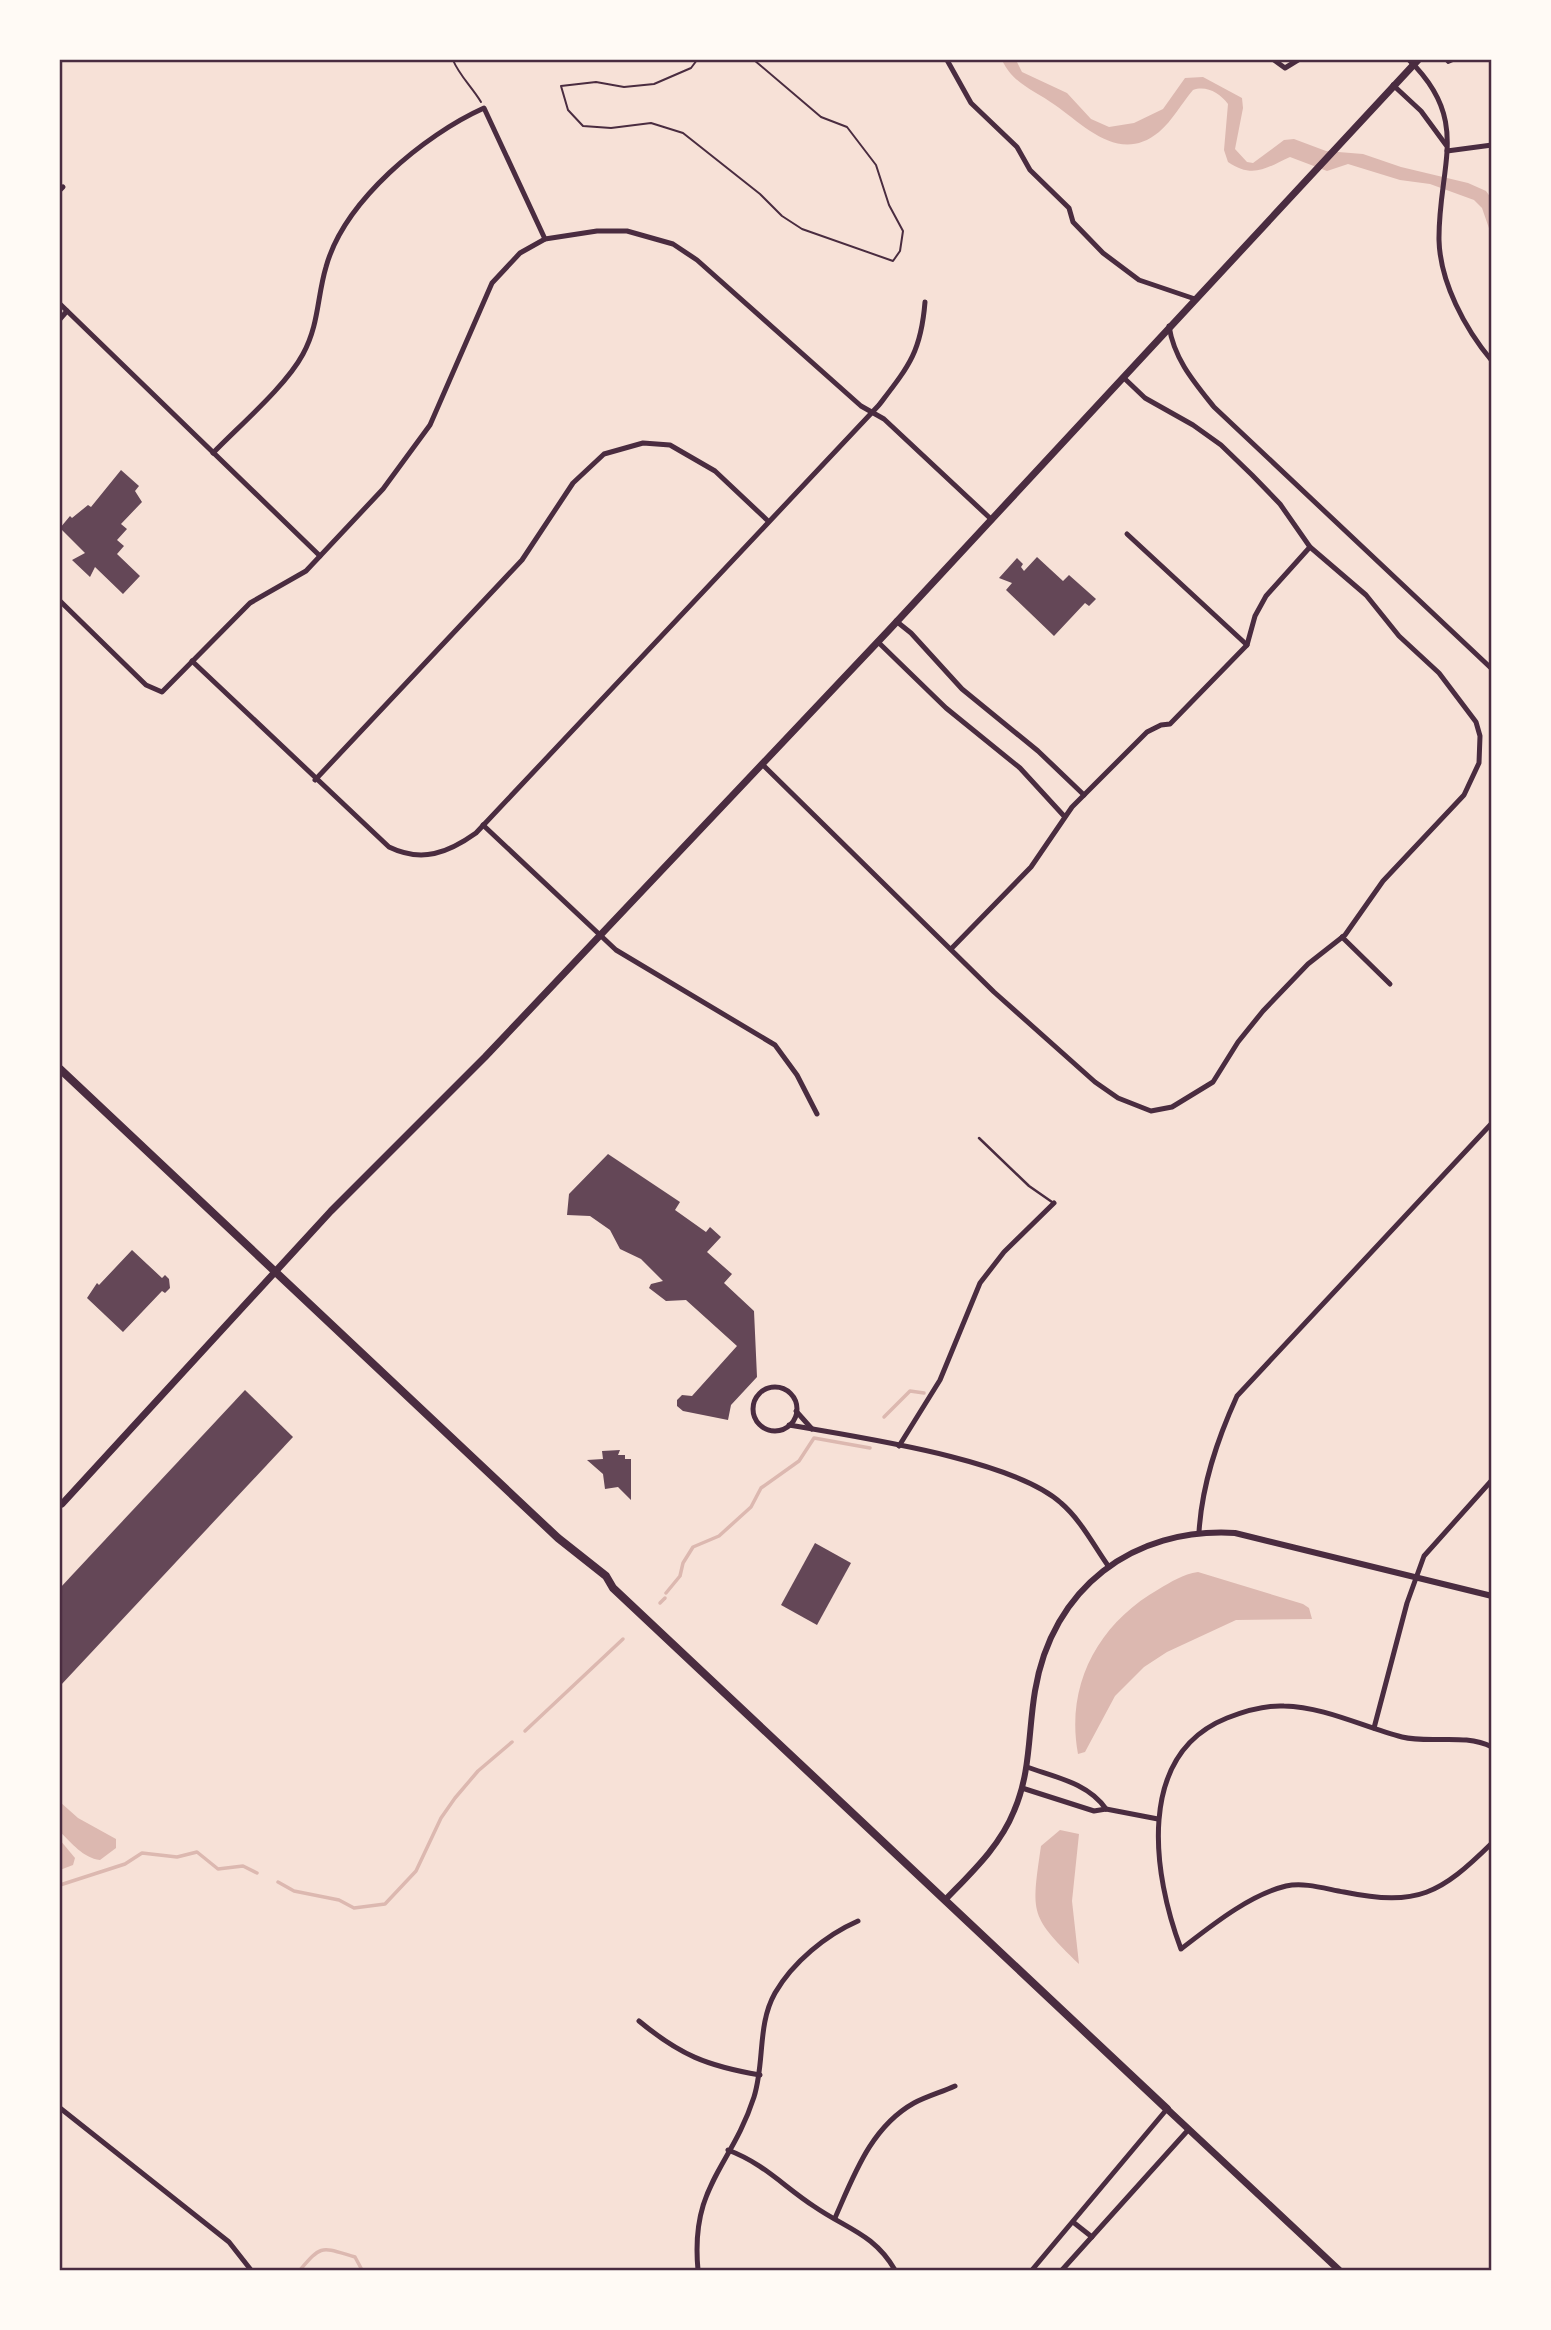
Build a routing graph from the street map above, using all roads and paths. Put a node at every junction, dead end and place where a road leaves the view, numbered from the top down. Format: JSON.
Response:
{"nodes":[{"id":1,"x":453,"y":60,"type":"edge"},
{"id":2,"x":697,"y":60,"type":"edge"},
{"id":3,"x":754,"y":60,"type":"edge"},
{"id":4,"x":947,"y":60,"type":"edge"},
{"id":5,"x":1275,"y":60,"type":"edge"},
{"id":6,"x":1298,"y":60,"type":"edge"},
{"id":7,"x":1444,"y":60,"type":"edge"},
{"id":8,"x":1455,"y":60,"type":"edge"},
{"id":9,"x":1413,"y":61,"type":"edge"},
{"id":10,"x":1392,"y":85,"type":"junction"},
{"id":11,"x":484,"y":108,"type":"junction"},
{"id":12,"x":1492,"y":145,"type":"edge"},
{"id":13,"x":1447,"y":149,"type":"junction"},
{"id":14,"x":545,"y":239,"type":"junction"},
{"id":15,"x":1195,"y":299,"type":"junction"},
{"id":16,"x":925,"y":302,"type":"dead end"},
{"id":17,"x":60,"y":304,"type":"edge"},
{"id":18,"x":67,"y":311,"type":"junction"},
{"id":19,"x":60,"y":319,"type":"edge"},
{"id":20,"x":1169,"y":326,"type":"junction"},
{"id":21,"x":1492,"y":361,"type":"edge"},
{"id":22,"x":1124,"y":378,"type":"junction"},
{"id":23,"x":873,"y":412,"type":"junction"},
{"id":24,"x":214,"y":453,"type":"junction"},
{"id":25,"x":767,"y":520,"type":"junction"},
{"id":26,"x":992,"y":520,"type":"junction"},
{"id":27,"x":1127,"y":534,"type":"dead end"},
{"id":28,"x":1310,"y":547,"type":"junction"},
{"id":29,"x":320,"y":556,"type":"junction"},
{"id":30,"x":60,"y":601,"type":"edge"},
{"id":31,"x":896,"y":621,"type":"junction"},
{"id":32,"x":878,"y":642,"type":"junction"},
{"id":33,"x":1247,"y":645,"type":"junction"},
{"id":34,"x":192,"y":662,"type":"junction"},
{"id":35,"x":1492,"y":669,"type":"edge"},
{"id":36,"x":762,"y":764,"type":"junction"},
{"id":37,"x":315,"y":780,"type":"junction"},
{"id":38,"x":1084,"y":795,"type":"junction"},
{"id":39,"x":1064,"y":816,"type":"junction"},
{"id":40,"x":482,"y":825,"type":"junction"},
{"id":41,"x":601,"y":936,"type":"junction"},
{"id":42,"x":1342,"y":937,"type":"junction"},
{"id":43,"x":950,"y":948,"type":"junction"},
{"id":44,"x":1390,"y":984,"type":"dead end"},
{"id":45,"x":60,"y":1069,"type":"edge"},
{"id":46,"x":817,"y":1114,"type":"dead end"},
{"id":47,"x":1492,"y":1123,"type":"edge"},
{"id":48,"x":979,"y":1138,"type":"dead end"},
{"id":49,"x":1054,"y":1203,"type":"joint"},
{"id":50,"x":276,"y":1271,"type":"junction"},
{"id":51,"x":796,"y":1411,"type":"junction"},
{"id":52,"x":789,"y":1425,"type":"junction"},
{"id":53,"x":812,"y":1429,"type":"junction"},
{"id":54,"x":900,"y":1446,"type":"junction"},
{"id":55,"x":1492,"y":1480,"type":"edge"},
{"id":56,"x":61,"y":1506,"type":"edge"},
{"id":57,"x":1199,"y":1532,"type":"junction"},
{"id":58,"x":1109,"y":1567,"type":"junction"},
{"id":59,"x":1414,"y":1580,"type":"junction"},
{"id":60,"x":1492,"y":1596,"type":"edge"},
{"id":61,"x":1374,"y":1728,"type":"junction"},
{"id":62,"x":1492,"y":1747,"type":"edge"},
{"id":63,"x":1027,"y":1767,"type":"junction"},
{"id":64,"x":1022,"y":1788,"type":"junction"},
{"id":65,"x":1106,"y":1809,"type":"junction"},
{"id":66,"x":1158,"y":1819,"type":"junction"},
{"id":67,"x":1492,"y":1843,"type":"edge"},
{"id":68,"x":946,"y":1899,"type":"junction"},
{"id":69,"x":858,"y":1921,"type":"dead end"},
{"id":70,"x":639,"y":2021,"type":"dead end"},
{"id":71,"x":760,"y":2076,"type":"junction"},
{"id":72,"x":955,"y":2086,"type":"dead end"},
{"id":73,"x":60,"y":2108,"type":"edge"},
{"id":74,"x":1167,"y":2109,"type":"junction"},
{"id":75,"x":1189,"y":2129,"type":"junction"},
{"id":76,"x":729,"y":2150,"type":"junction"},
{"id":77,"x":835,"y":2218,"type":"junction"},
{"id":78,"x":1073,"y":2222,"type":"junction"},
{"id":79,"x":1092,"y":2237,"type":"junction"},
{"id":80,"x":251,"y":2270,"type":"edge"},
{"id":81,"x":698,"y":2270,"type":"edge"},
{"id":82,"x":895,"y":2270,"type":"edge"},
{"id":83,"x":1032,"y":2270,"type":"edge"},
{"id":84,"x":1062,"y":2270,"type":"edge"},
{"id":85,"x":1339,"y":2270,"type":"edge"}],
"edges":[{"from":1,"to":11,"type":"path"},
{"from":2,"to":3,"type":"path"},
{"from":4,"to":15,"type":"street"},
{"from":5,"to":6,"type":"street"},
{"from":7,"to":8,"type":"path"},
{"from":9,"to":10,"type":"main road"},
{"from":9,"to":13,"type":"street"},
{"from":10,"to":13,"type":"street"},
{"from":10,"to":15,"type":"main road"},
{"from":11,"to":14,"type":"street"},
{"from":11,"to":24,"type":"street"},
{"from":12,"to":13,"type":"street"},
{"from":13,"to":21,"type":"street"},
{"from":14,"to":23,"type":"street"},
{"from":14,"to":29,"type":"street"},
{"from":15,"to":20,"type":"main road"},
{"from":16,"to":23,"type":"street"},
{"from":17,"to":18,"type":"street"},
{"from":18,"to":19,"type":"street"},
{"from":18,"to":24,"type":"street"},
{"from":20,"to":22,"type":"main road"},
{"from":20,"to":35,"type":"street"},
{"from":22,"to":26,"type":"main road"},
{"from":22,"to":28,"type":"street"},
{"from":23,"to":25,"type":"street"},
{"from":23,"to":26,"type":"street"},
{"from":24,"to":29,"type":"street"},
{"from":25,"to":37,"type":"street"},
{"from":25,"to":40,"type":"street"},
{"from":26,"to":31,"type":"main road"},
{"from":27,"to":33,"type":"street"},
{"from":28,"to":33,"type":"street"},
{"from":28,"to":42,"type":"street"},
{"from":29,"to":34,"type":"street"},
{"from":30,"to":34,"type":"street"},
{"from":31,"to":32,"type":"main road"},
{"from":31,"to":38,"type":"street"},
{"from":32,"to":36,"type":"main road"},
{"from":32,"to":39,"type":"street"},
{"from":33,"to":38,"type":"street"},
{"from":34,"to":37,"type":"street"},
{"from":36,"to":41,"type":"main road"},
{"from":36,"to":43,"type":"street"},
{"from":37,"to":40,"type":"street"},
{"from":38,"to":39,"type":"street"},
{"from":39,"to":43,"type":"street"},
{"from":40,"to":41,"type":"street"},
{"from":41,"to":46,"type":"street"},
{"from":41,"to":50,"type":"main road"},
{"from":42,"to":43,"type":"street"},
{"from":42,"to":44,"type":"street"},
{"from":45,"to":50,"type":"main road"},
{"from":47,"to":57,"type":"street"},
{"from":48,"to":49,"type":"lane"},
{"from":49,"to":54,"type":"street"},
{"from":50,"to":56,"type":"main road"},
{"from":50,"to":68,"type":"main road"},
{"from":51,"to":52,"type":"street"},
{"from":51,"to":52,"type":"street"},
{"from":51,"to":53,"type":"street"},
{"from":52,"to":53,"type":"street"},
{"from":53,"to":54,"type":"street"},
{"from":54,"to":58,"type":"street"},
{"from":55,"to":59,"type":"street"},
{"from":57,"to":58,"type":"street"},
{"from":57,"to":59,"type":"street"},
{"from":58,"to":63,"type":"street"},
{"from":59,"to":60,"type":"street"},
{"from":59,"to":61,"type":"street"},
{"from":61,"to":62,"type":"street"},
{"from":61,"to":66,"type":"street"},
{"from":63,"to":64,"type":"street"},
{"from":63,"to":65,"type":"street"},
{"from":64,"to":65,"type":"street"},
{"from":64,"to":68,"type":"street"},
{"from":65,"to":66,"type":"street"},
{"from":66,"to":67,"type":"street"},
{"from":68,"to":74,"type":"main road"},
{"from":69,"to":71,"type":"street"},
{"from":70,"to":71,"type":"street"},
{"from":71,"to":76,"type":"street"},
{"from":72,"to":77,"type":"street"},
{"from":73,"to":80,"type":"street"},
{"from":74,"to":75,"type":"main road"},
{"from":74,"to":78,"type":"street"},
{"from":75,"to":79,"type":"street"},
{"from":75,"to":85,"type":"main road"},
{"from":76,"to":77,"type":"street"},
{"from":76,"to":81,"type":"street"},
{"from":77,"to":82,"type":"street"},
{"from":78,"to":79,"type":"street"},
{"from":78,"to":83,"type":"street"},
{"from":79,"to":84,"type":"street"}]}
